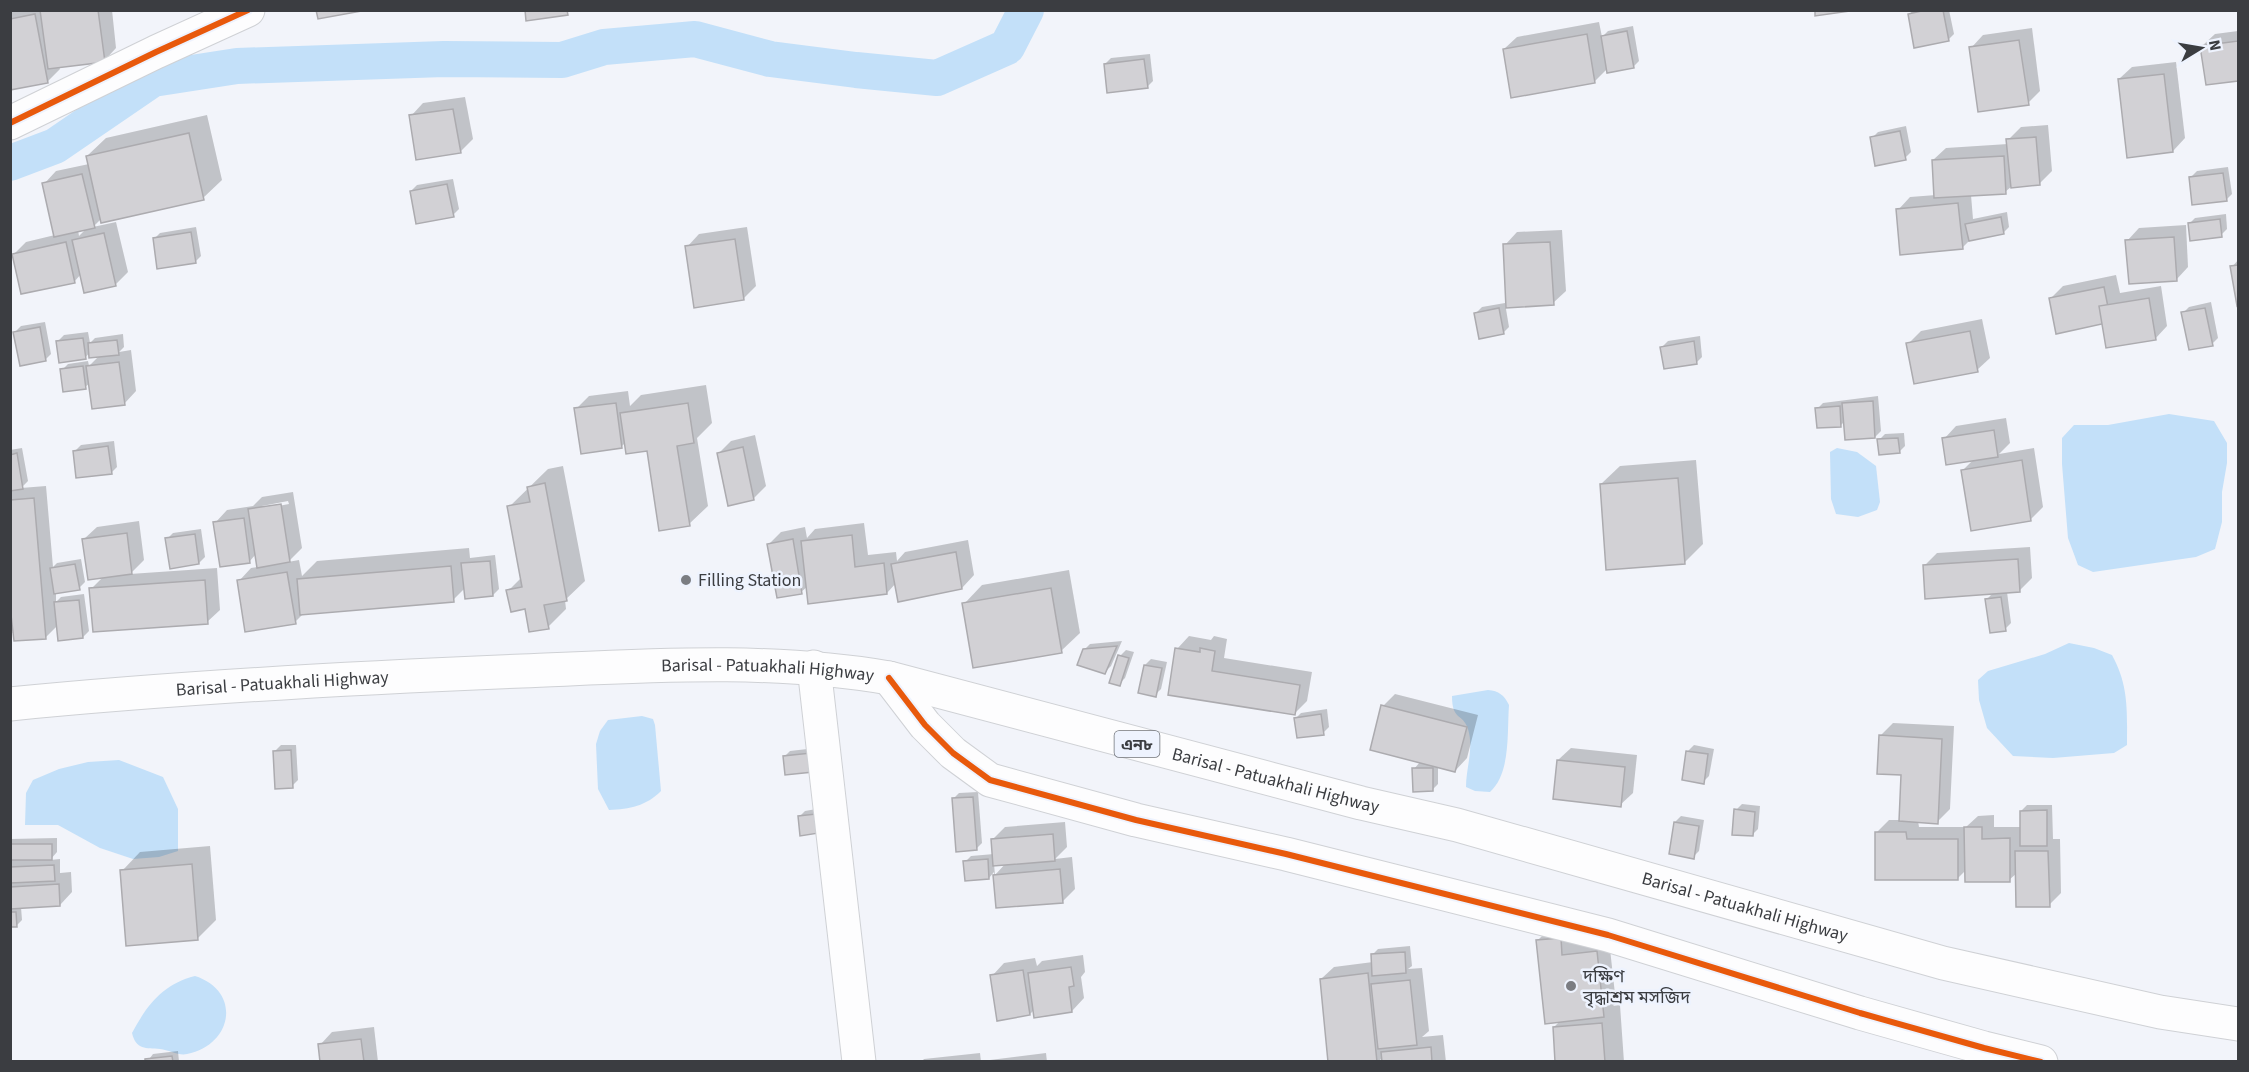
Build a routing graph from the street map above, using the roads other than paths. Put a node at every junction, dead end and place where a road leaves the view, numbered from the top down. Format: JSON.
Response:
{"nodes":[{"id":1,"x":248,"y":10,"type":"edge"},
{"id":2,"x":10,"y":123,"type":"edge"},
{"id":3,"x":814,"y":667,"type":"junction"},
{"id":4,"x":889,"y":678,"type":"junction"},
{"id":5,"x":10,"y":704,"type":"edge"},
{"id":6,"x":2238,"y":1023,"type":"edge"},
{"id":7,"x":859,"y":1062,"type":"edge"},
{"id":8,"x":2041,"y":1062,"type":"edge"}],
"edges":[{"from":1,"to":2,"type":"main road"},
{"from":3,"to":4,"type":"main road","name":"Barisal - Patuakhali Highway","number":"এন৮"},
{"from":3,"to":5,"type":"main road","name":"Barisal - Patuakhali Highway","number":"এন৮"},
{"from":3,"to":7,"type":"main road"},
{"from":4,"to":6,"type":"main road","name":"Barisal - Patuakhali Highway","number":"এন৮"},
{"from":4,"to":8,"type":"main road"}]}
